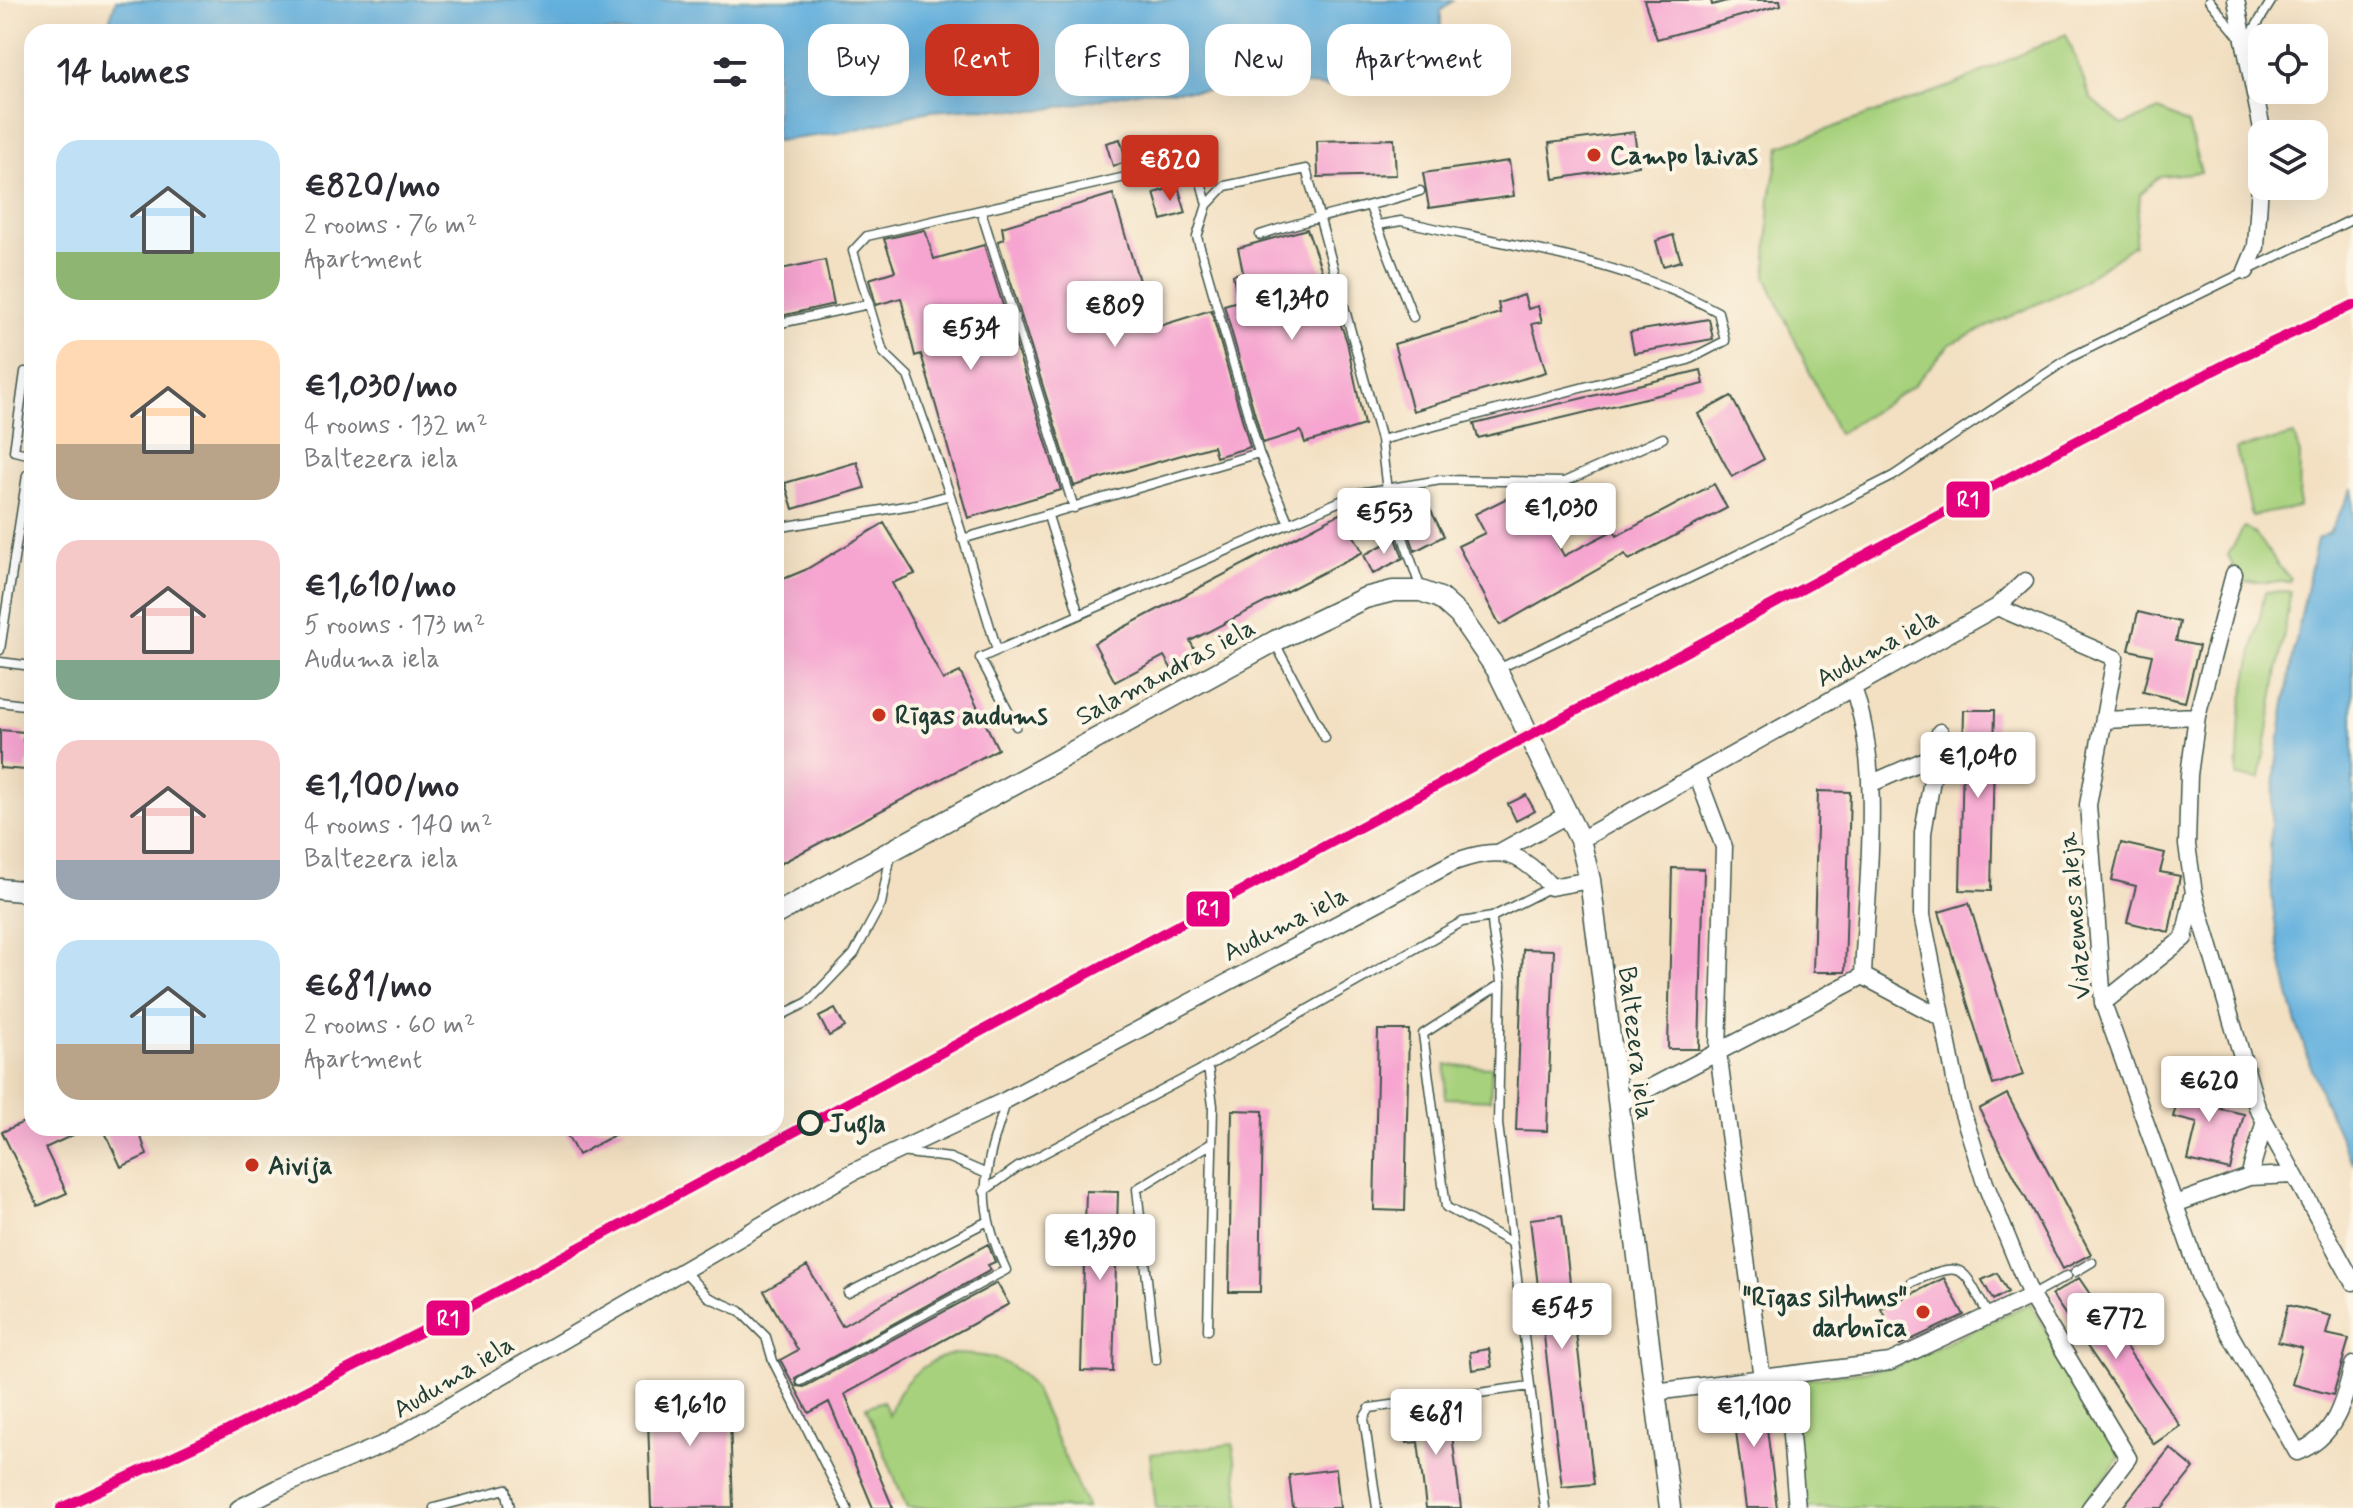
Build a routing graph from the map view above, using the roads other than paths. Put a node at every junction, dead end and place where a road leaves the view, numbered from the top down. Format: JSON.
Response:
{"nodes":[{"id":1,"x":2209,"y":0,"type":"edge"},
{"id":2,"x":2236,"y":0,"type":"edge"},
{"id":3,"x":2272,"y":0,"type":"edge"},
{"id":4,"x":2245,"y":44,"type":"junction"},
{"id":5,"x":2260,"y":120,"type":"edge"},
{"id":6,"x":1420,"y":191,"type":"dead end"},
{"id":7,"x":2259,"y":200,"type":"edge"},
{"id":8,"x":1207,"y":205,"type":"junction"},
{"id":9,"x":1370,"y":207,"type":"junction"},
{"id":10,"x":981,"y":211,"type":"junction"},
{"id":11,"x":1318,"y":215,"type":"junction"},
{"id":12,"x":2353,"y":219,"type":"edge"},
{"id":13,"x":1378,"y":225,"type":"junction"},
{"id":14,"x":1260,"y":235,"type":"dead end"},
{"id":15,"x":2246,"y":271,"type":"junction"},
{"id":16,"x":869,"y":304,"type":"junction"},
{"id":17,"x":1413,"y":317,"type":"dead end"},
{"id":18,"x":784,"y":322,"type":"edge"},
{"id":19,"x":24,"y":379,"type":"edge"},
{"id":20,"x":1663,"y":438,"type":"dead end"},
{"id":21,"x":1381,"y":440,"type":"junction"},
{"id":22,"x":24,"y":453,"type":"edge"},
{"id":23,"x":1259,"y":453,"type":"junction"},
{"id":24,"x":1387,"y":491,"type":"junction"},
{"id":25,"x":24,"y":494,"type":"edge"},
{"id":26,"x":950,"y":495,"type":"junction"},
{"id":27,"x":1074,"y":508,"type":"junction"},
{"id":28,"x":1048,"y":516,"type":"junction"},
{"id":29,"x":1289,"y":524,"type":"junction"},
{"id":30,"x":784,"y":527,"type":"edge"},
{"id":31,"x":962,"y":539,"type":"junction"},
{"id":32,"x":2234,"y":574,"type":"dead end"},
{"id":33,"x":2025,"y":581,"type":"dead end"},
{"id":34,"x":1421,"y":591,"type":"junction"},
{"id":35,"x":1997,"y":607,"type":"junction"},
{"id":36,"x":1079,"y":615,"type":"junction"},
{"id":37,"x":1275,"y":641,"type":"junction"},
{"id":38,"x":0,"y":650,"type":"edge"},
{"id":39,"x":997,"y":650,"type":"junction"},
{"id":40,"x":0,"y":662,"type":"edge"},
{"id":41,"x":24,"y":665,"type":"edge"},
{"id":42,"x":1497,"y":670,"type":"junction"},
{"id":43,"x":1853,"y":688,"type":"junction"},
{"id":44,"x":0,"y":702,"type":"edge"},
{"id":45,"x":24,"y":705,"type":"edge"},
{"id":46,"x":2197,"y":716,"type":"junction"},
{"id":47,"x":2104,"y":720,"type":"junction"},
{"id":48,"x":1016,"y":726,"type":"dead end"},
{"id":49,"x":1940,"y":732,"type":"dead end"},
{"id":50,"x":1325,"y":738,"type":"dead end"},
{"id":51,"x":1936,"y":755,"type":"junction"},
{"id":52,"x":1697,"y":775,"type":"junction"},
{"id":53,"x":1870,"y":784,"type":"junction"},
{"id":54,"x":1567,"y":815,"type":"junction"},
{"id":55,"x":1580,"y":840,"type":"junction"},
{"id":56,"x":892,"y":849,"type":"junction"},
{"id":57,"x":1498,"y":853,"type":"junction"},
{"id":58,"x":1590,"y":880,"type":"junction"},
{"id":59,"x":1551,"y":887,"type":"junction"},
{"id":60,"x":0,"y":889,"type":"edge"},
{"id":61,"x":24,"y":891,"type":"edge"},
{"id":62,"x":2194,"y":893,"type":"junction"},
{"id":63,"x":784,"y":910,"type":"edge"},
{"id":64,"x":1492,"y":917,"type":"junction"},
{"id":65,"x":1863,"y":976,"type":"junction"},
{"id":66,"x":1501,"y":984,"type":"junction"},
{"id":67,"x":2103,"y":1003,"type":"junction"},
{"id":68,"x":784,"y":1014,"type":"edge"},
{"id":69,"x":1940,"y":1017,"type":"junction"},
{"id":70,"x":1718,"y":1052,"type":"junction"},
{"id":71,"x":1208,"y":1066,"type":"junction"},
{"id":72,"x":1006,"y":1100,"type":"junction"},
{"id":73,"x":1619,"y":1104,"type":"junction"},
{"id":74,"x":2264,"y":1124,"type":"junction"},
{"id":75,"x":1212,"y":1143,"type":"junction"},
{"id":76,"x":896,"y":1152,"type":"junction"},
{"id":77,"x":987,"y":1174,"type":"junction"},
{"id":78,"x":2294,"y":1175,"type":"junction"},
{"id":79,"x":2249,"y":1177,"type":"junction"},
{"id":80,"x":984,"y":1191,"type":"junction"},
{"id":81,"x":2175,"y":1204,"type":"junction"},
{"id":82,"x":988,"y":1221,"type":"junction"},
{"id":83,"x":1512,"y":1243,"type":"junction"},
{"id":84,"x":2092,"y":1262,"type":"dead end"},
{"id":85,"x":685,"y":1272,"type":"junction"},
{"id":86,"x":1912,"y":1282,"type":"dead end"},
{"id":87,"x":2353,"y":1282,"type":"edge"},
{"id":88,"x":848,"y":1293,"type":"dead end"},
{"id":89,"x":2031,"y":1296,"type":"junction"},
{"id":90,"x":1989,"y":1317,"type":"junction"},
{"id":91,"x":1208,"y":1330,"type":"dead end"},
{"id":92,"x":1156,"y":1360,"type":"dead end"},
{"id":93,"x":2353,"y":1365,"type":"edge"},
{"id":94,"x":1786,"y":1375,"type":"junction"},
{"id":95,"x":1762,"y":1378,"type":"junction"},
{"id":96,"x":801,"y":1381,"type":"dead end"},
{"id":97,"x":1530,"y":1386,"type":"junction"},
{"id":98,"x":1655,"y":1392,"type":"junction"},
{"id":99,"x":239,"y":1508,"type":"edge"},
{"id":100,"x":434,"y":1508,"type":"edge"},
{"id":101,"x":510,"y":1508,"type":"edge"},
{"id":102,"x":847,"y":1508,"type":"edge"},
{"id":103,"x":1377,"y":1508,"type":"edge"},
{"id":104,"x":1545,"y":1508,"type":"edge"},
{"id":105,"x":1670,"y":1508,"type":"edge"},
{"id":106,"x":1797,"y":1508,"type":"edge"},
{"id":107,"x":2090,"y":1508,"type":"edge"}],
"edges":[{"from":1,"to":4,"type":"lane"},
{"from":2,"to":4,"type":"street"},
{"from":3,"to":4,"type":"lane"},
{"from":4,"to":5,"type":"street"},
{"from":6,"to":9,"type":"lane"},
{"from":7,"to":15,"type":"street"},
{"from":8,"to":10,"type":"lane"},
{"from":8,"to":11,"type":"lane"},
{"from":8,"to":23,"type":"lane"},
{"from":9,"to":11,"type":"lane"},
{"from":9,"to":13,"type":"lane"},
{"from":10,"to":16,"type":"lane"},
{"from":10,"to":27,"type":"lane"},
{"from":11,"to":14,"type":"lane"},
{"from":11,"to":21,"type":"lane"},
{"from":12,"to":15,"type":"lane"},
{"from":13,"to":17,"type":"lane"},
{"from":13,"to":21,"type":"lane"},
{"from":15,"to":42,"type":"lane"},
{"from":16,"to":18,"type":"lane"},
{"from":16,"to":26,"type":"lane"},
{"from":19,"to":22,"type":"lane"},
{"from":20,"to":24,"type":"lane"},
{"from":21,"to":24,"type":"lane"},
{"from":23,"to":27,"type":"lane"},
{"from":23,"to":29,"type":"lane"},
{"from":24,"to":29,"type":"lane"},
{"from":24,"to":34,"type":"lane"},
{"from":25,"to":38,"type":"lane"},
{"from":26,"to":30,"type":"lane"},
{"from":26,"to":31,"type":"lane"},
{"from":27,"to":28,"type":"lane"},
{"from":28,"to":31,"type":"lane"},
{"from":28,"to":36,"type":"lane"},
{"from":29,"to":36,"type":"lane"},
{"from":31,"to":39,"type":"lane"},
{"from":32,"to":46,"type":"street"},
{"from":33,"to":35,"type":"street","name":"Auduma iela"},
{"from":34,"to":37,"type":"street","name":"Salamandras iela"},
{"from":34,"to":42,"type":"street","name":"Baltezera iela"},
{"from":35,"to":43,"type":"street","name":"Auduma iela"},
{"from":35,"to":47,"type":"street","name":"Vidzemes aleja"},
{"from":36,"to":39,"type":"lane"},
{"from":37,"to":50,"type":"lane"},
{"from":37,"to":56,"type":"street","name":"Salamandras iela"},
{"from":39,"to":48,"type":"lane"},
{"from":40,"to":41,"type":"lane"},
{"from":42,"to":54,"type":"street","name":"Baltezera iela"},
{"from":43,"to":52,"type":"street","name":"Auduma iela"},
{"from":43,"to":53,"type":"street"},
{"from":44,"to":45,"type":"lane"},
{"from":46,"to":47,"type":"street"},
{"from":46,"to":62,"type":"street"},
{"from":47,"to":67,"type":"street","name":"Vidzemes aleja"},
{"from":49,"to":51,"type":"street"},
{"from":51,"to":53,"type":"street"},
{"from":51,"to":69,"type":"street"},
{"from":52,"to":55,"type":"street","name":"Auduma iela"},
{"from":52,"to":70,"type":"street"},
{"from":53,"to":65,"type":"street"},
{"from":54,"to":55,"type":"street","name":"Baltezera iela"},
{"from":54,"to":57,"type":"street","name":"Auduma iela"},
{"from":55,"to":58,"type":"street","name":"Baltezera iela"},
{"from":56,"to":63,"type":"street","name":"Salamandras iela"},
{"from":56,"to":68,"type":"lane"},
{"from":57,"to":59,"type":"street"},
{"from":57,"to":72,"type":"street","name":"Auduma iela"},
{"from":58,"to":59,"type":"street"},
{"from":58,"to":73,"type":"street","name":"Baltezera iela"},
{"from":59,"to":64,"type":"lane"},
{"from":60,"to":61,"type":"street"},
{"from":62,"to":67,"type":"street"},
{"from":62,"to":74,"type":"street"},
{"from":64,"to":66,"type":"lane"},
{"from":64,"to":71,"type":"lane"},
{"from":65,"to":69,"type":"street"},
{"from":65,"to":70,"type":"street"},
{"from":66,"to":83,"type":"lane"},
{"from":66,"to":83,"type":"lane"},
{"from":67,"to":81,"type":"street","name":"Vidzemes aleja"},
{"from":69,"to":89,"type":"street"},
{"from":70,"to":73,"type":"street"},
{"from":70,"to":95,"type":"street"},
{"from":71,"to":75,"type":"lane"},
{"from":71,"to":80,"type":"lane"},
{"from":72,"to":76,"type":"street","name":"Auduma iela"},
{"from":72,"to":77,"type":"lane"},
{"from":73,"to":98,"type":"street","name":"Baltezera iela"},
{"from":74,"to":78,"type":"street"},
{"from":74,"to":79,"type":"street"},
{"from":75,"to":91,"type":"lane"},
{"from":75,"to":92,"type":"lane"},
{"from":76,"to":77,"type":"lane"},
{"from":76,"to":85,"type":"street","name":"Auduma iela"},
{"from":77,"to":80,"type":"lane"},
{"from":78,"to":79,"type":"street"},
{"from":78,"to":87,"type":"street"},
{"from":79,"to":81,"type":"street"},
{"from":80,"to":82,"type":"lane"},
{"from":81,"to":93,"type":"street","name":"Vidzemes aleja"},
{"from":82,"to":88,"type":"lane"},
{"from":82,"to":96,"type":"lane"},
{"from":83,"to":97,"type":"lane"},
{"from":84,"to":89,"type":"lane"},
{"from":85,"to":99,"type":"street","name":"Auduma iela"},
{"from":85,"to":102,"type":"lane"},
{"from":86,"to":90,"type":"lane"},
{"from":89,"to":90,"type":"street"},
{"from":89,"to":107,"type":"street"},
{"from":90,"to":94,"type":"street"},
{"from":94,"to":95,"type":"street"},
{"from":94,"to":106,"type":"street"},
{"from":95,"to":98,"type":"street"},
{"from":97,"to":103,"type":"lane"},
{"from":97,"to":104,"type":"lane"},
{"from":98,"to":105,"type":"street","name":"Baltezera iela"},
{"from":100,"to":101,"type":"lane"}]}
